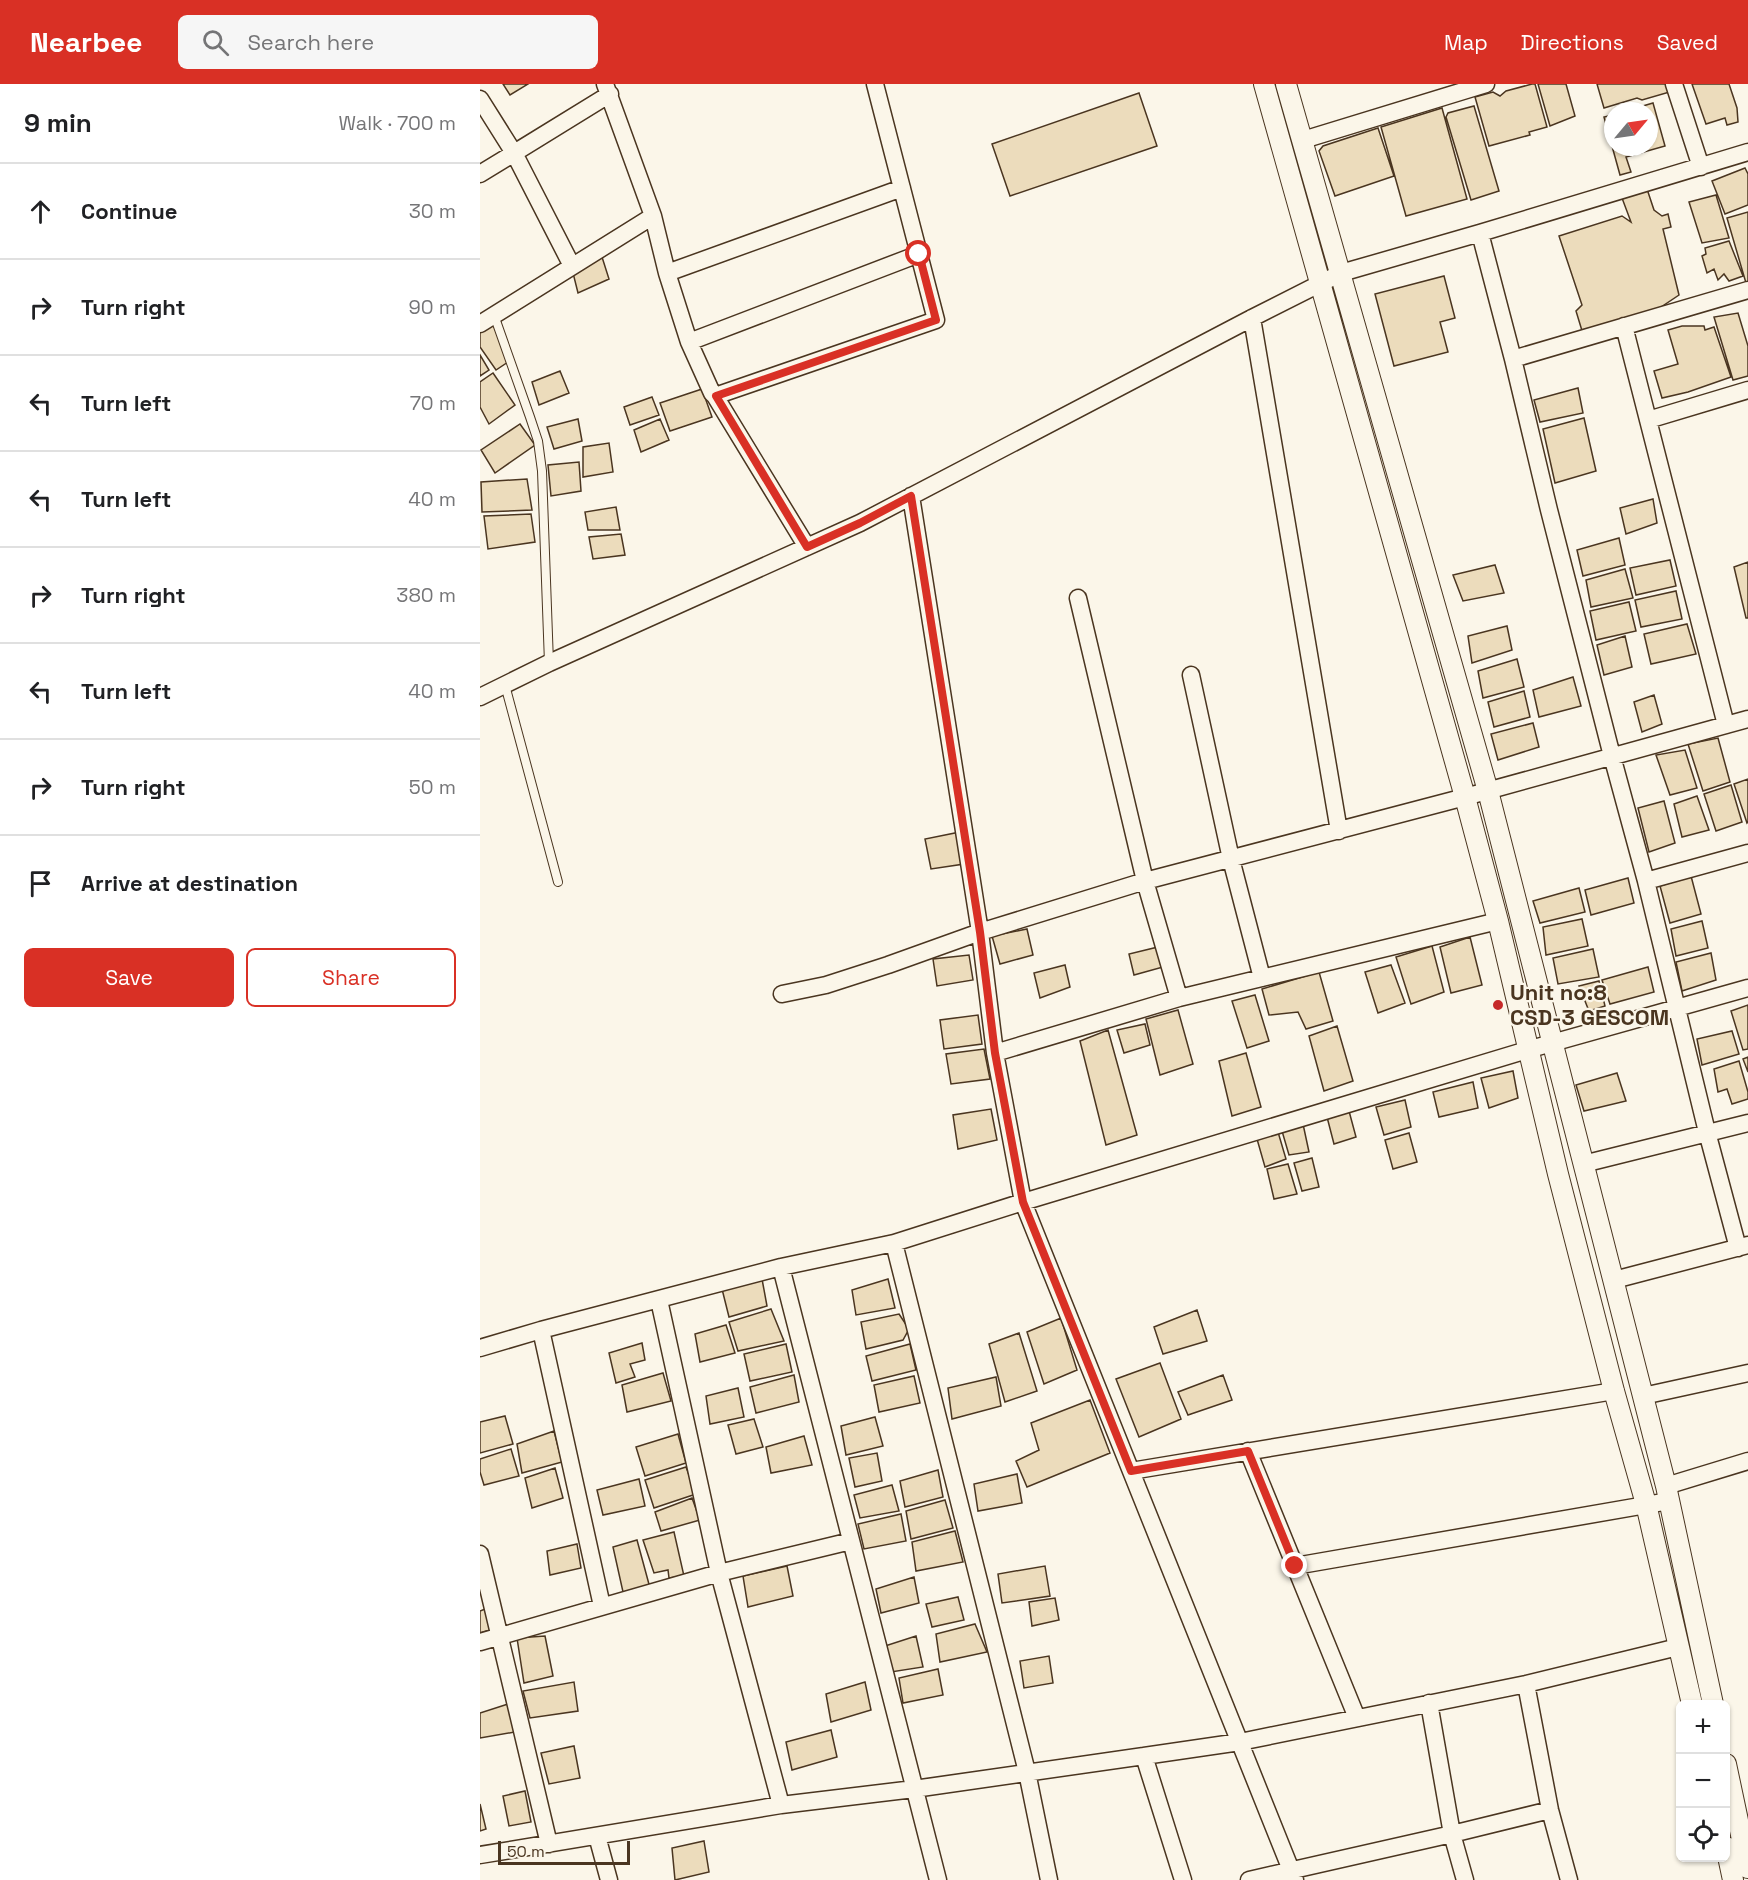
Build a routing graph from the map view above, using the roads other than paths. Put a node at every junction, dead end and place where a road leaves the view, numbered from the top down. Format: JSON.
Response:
{"nodes":[{"id":1,"x":875,"y":84,"type":"edge"},
{"id":2,"x":1264,"y":84,"type":"edge"},
{"id":3,"x":1286,"y":84,"type":"edge"},
{"id":4,"x":1486,"y":84,"type":"edge"},
{"id":5,"x":1674,"y":84,"type":"edge"},
{"id":6,"x":607,"y":89,"type":"edge"},
{"id":7,"x":480,"y":99,"type":"edge"},
{"id":8,"x":1303,"y":140,"type":"junction"},
{"id":9,"x":1748,"y":152,"type":"edge"},
{"id":10,"x":514,"y":153,"type":"junction"},
{"id":11,"x":1701,"y":167,"type":"junction"},
{"id":12,"x":480,"y":174,"type":"edge"},
{"id":13,"x":902,"y":188,"type":"junction"},
{"id":14,"x":653,"y":216,"type":"junction"},
{"id":15,"x":1480,"y":233,"type":"junction"},
{"id":16,"x":919,"y":254,"type":"junction"},
{"id":17,"x":572,"y":266,"type":"junction"},
{"id":18,"x":667,"y":273,"type":"junction"},
{"id":19,"x":1341,"y":273,"type":"junction"},
{"id":20,"x":1321,"y":284,"type":"junction"},
{"id":21,"x":1748,"y":290,"type":"edge"},
{"id":22,"x":1252,"y":318,"type":"junction"},
{"id":23,"x":487,"y":319,"type":"edge"},
{"id":24,"x":1624,"y":326,"type":"junction"},
{"id":25,"x":689,"y":342,"type":"junction"},
{"id":26,"x":1513,"y":359,"type":"junction"},
{"id":27,"x":1748,"y":390,"type":"edge"},
{"id":28,"x":716,"y":396,"type":"junction"},
{"id":29,"x":1648,"y":420,"type":"junction"},
{"id":30,"x":911,"y":496,"type":"junction"},
{"id":31,"x":807,"y":547,"type":"junction"},
{"id":32,"x":1078,"y":598,"type":"dead end"},
{"id":33,"x":549,"y":663,"type":"junction"},
{"id":34,"x":1191,"y":675,"type":"dead end"},
{"id":35,"x":505,"y":685,"type":"junction"},
{"id":36,"x":480,"y":697,"type":"edge"},
{"id":37,"x":1748,"y":719,"type":"edge"},
{"id":38,"x":1726,"y":725,"type":"junction"},
{"id":39,"x":1612,"y":756,"type":"junction"},
{"id":40,"x":1488,"y":791,"type":"junction"},
{"id":41,"x":1465,"y":797,"type":"junction"},
{"id":42,"x":1339,"y":831,"type":"junction"},
{"id":43,"x":1748,"y":853,"type":"edge"},
{"id":44,"x":1231,"y":859,"type":"junction"},
{"id":45,"x":1145,"y":881,"type":"junction"},
{"id":46,"x":1646,"y":881,"type":"junction"},
{"id":47,"x":558,"y":882,"type":"dead end"},
{"id":48,"x":1498,"y":921,"type":"junction"},
{"id":49,"x":980,"y":932,"type":"junction"},
{"id":50,"x":1262,"y":978,"type":"junction"},
{"id":51,"x":1748,"y":988,"type":"edge"},
{"id":52,"x":782,"y":994,"type":"dead end"},
{"id":53,"x":1179,"y":998,"type":"junction"},
{"id":54,"x":1678,"y":1006,"type":"junction"},
{"id":55,"x":1553,"y":1043,"type":"junction"},
{"id":56,"x":1527,"y":1050,"type":"junction"},
{"id":57,"x":995,"y":1053,"type":"junction"},
{"id":58,"x":1748,"y":1123,"type":"edge"},
{"id":59,"x":1707,"y":1132,"type":"junction"},
{"id":60,"x":1583,"y":1164,"type":"junction"},
{"id":61,"x":1023,"y":1202,"type":"junction"},
{"id":62,"x":894,"y":1243,"type":"junction"},
{"id":63,"x":1743,"y":1246,"type":"edge"},
{"id":64,"x":781,"y":1267,"type":"junction"},
{"id":65,"x":1614,"y":1280,"type":"junction"},
{"id":66,"x":659,"y":1300,"type":"junction"},
{"id":67,"x":541,"y":1330,"type":"junction"},
{"id":68,"x":480,"y":1348,"type":"edge"},
{"id":69,"x":1748,"y":1373,"type":"edge"},
{"id":70,"x":1614,"y":1391,"type":"junction"},
{"id":71,"x":1644,"y":1396,"type":"junction"},
{"id":72,"x":1248,"y":1451,"type":"junction"},
{"id":73,"x":1748,"y":1461,"type":"edge"},
{"id":74,"x":1131,"y":1471,"type":"junction"},
{"id":75,"x":1668,"y":1493,"type":"junction"},
{"id":76,"x":1646,"y":1504,"type":"junction"},
{"id":77,"x":851,"y":1541,"type":"junction"},
{"id":78,"x":480,"y":1554,"type":"edge"},
{"id":79,"x":1295,"y":1566,"type":"junction"},
{"id":80,"x":719,"y":1573,"type":"junction"},
{"id":81,"x":602,"y":1606,"type":"junction"},
{"id":82,"x":499,"y":1636,"type":"junction"},
{"id":83,"x":480,"y":1642,"type":"edge"},
{"id":84,"x":1678,"y":1647,"type":"junction"},
{"id":85,"x":1526,"y":1684,"type":"junction"},
{"id":86,"x":1691,"y":1700,"type":"edge"},
{"id":87,"x":1712,"y":1700,"type":"edge"},
{"id":88,"x":1429,"y":1703,"type":"junction"},
{"id":89,"x":1357,"y":1718,"type":"junction"},
{"id":90,"x":1240,"y":1742,"type":"junction"},
{"id":91,"x":1144,"y":1756,"type":"junction"},
{"id":92,"x":1027,"y":1772,"type":"junction"},
{"id":93,"x":1730,"y":1787,"type":"edge"},
{"id":94,"x":914,"y":1789,"type":"junction"},
{"id":95,"x":781,"y":1805,"type":"junction"},
{"id":96,"x":1550,"y":1810,"type":"junction"},
{"id":97,"x":1452,"y":1834,"type":"junction"},
{"id":98,"x":597,"y":1836,"type":"junction"},
{"id":99,"x":549,"y":1844,"type":"junction"},
{"id":100,"x":480,"y":1855,"type":"edge"},
{"id":101,"x":1729,"y":1862,"type":"edge"},
{"id":102,"x":1748,"y":1868,"type":"edge"},
{"id":103,"x":1293,"y":1875,"type":"edge"},
{"id":104,"x":609,"y":1880,"type":"edge"},
{"id":105,"x":938,"y":1880,"type":"edge"},
{"id":106,"x":1049,"y":1880,"type":"edge"},
{"id":107,"x":1183,"y":1880,"type":"edge"},
{"id":108,"x":1249,"y":1880,"type":"edge"},
{"id":109,"x":1465,"y":1880,"type":"edge"},
{"id":110,"x":1569,"y":1880,"type":"edge"},
{"id":111,"x":1733,"y":1880,"type":"edge"}],
"edges":[{"from":1,"to":13,"type":"street"},
{"from":2,"to":20,"type":"street"},
{"from":3,"to":8,"type":"street"},
{"from":4,"to":8,"type":"street"},
{"from":5,"to":11,"type":"street"},
{"from":6,"to":10,"type":"street"},
{"from":6,"to":14,"type":"street"},
{"from":7,"to":10,"type":"street"},
{"from":8,"to":19,"type":"street"},
{"from":9,"to":11,"type":"street"},
{"from":10,"to":12,"type":"street"},
{"from":10,"to":17,"type":"street"},
{"from":11,"to":15,"type":"street"},
{"from":13,"to":16,"type":"street"},
{"from":13,"to":18,"type":"street"},
{"from":14,"to":17,"type":"street"},
{"from":14,"to":18,"type":"street"},
{"from":15,"to":19,"type":"street"},
{"from":15,"to":26,"type":"street"},
{"from":16,"to":25,"type":"street"},
{"from":16,"to":28,"type":"street"},
{"from":17,"to":23,"type":"street"},
{"from":18,"to":25,"type":"street"},
{"from":19,"to":20,"type":"street"},
{"from":19,"to":40,"type":"street"},
{"from":20,"to":22,"type":"street"},
{"from":20,"to":41,"type":"street"},
{"from":21,"to":24,"type":"street"},
{"from":22,"to":30,"type":"street"},
{"from":22,"to":42,"type":"street"},
{"from":23,"to":33,"type":"lane"},
{"from":24,"to":26,"type":"street"},
{"from":24,"to":29,"type":"street"},
{"from":25,"to":28,"type":"street"},
{"from":26,"to":39,"type":"street"},
{"from":27,"to":29,"type":"street"},
{"from":28,"to":31,"type":"street"},
{"from":29,"to":38,"type":"street"},
{"from":30,"to":31,"type":"street"},
{"from":30,"to":49,"type":"street"},
{"from":31,"to":33,"type":"street"},
{"from":32,"to":45,"type":"street"},
{"from":33,"to":35,"type":"street"},
{"from":34,"to":44,"type":"street"},
{"from":35,"to":36,"type":"street"},
{"from":35,"to":47,"type":"lane"},
{"from":37,"to":38,"type":"street"},
{"from":38,"to":39,"type":"street"},
{"from":39,"to":40,"type":"street"},
{"from":39,"to":46,"type":"street"},
{"from":40,"to":41,"type":"street"},
{"from":40,"to":55,"type":"street"},
{"from":41,"to":42,"type":"street"},
{"from":41,"to":48,"type":"street"},
{"from":42,"to":44,"type":"street"},
{"from":43,"to":46,"type":"street"},
{"from":44,"to":45,"type":"street"},
{"from":44,"to":50,"type":"street"},
{"from":45,"to":49,"type":"street"},
{"from":45,"to":53,"type":"street"},
{"from":46,"to":54,"type":"street"},
{"from":48,"to":50,"type":"street"},
{"from":48,"to":56,"type":"street"},
{"from":49,"to":52,"type":"street"},
{"from":49,"to":57,"type":"street"},
{"from":50,"to":53,"type":"street"},
{"from":51,"to":54,"type":"street"},
{"from":53,"to":57,"type":"street"},
{"from":54,"to":55,"type":"street"},
{"from":54,"to":59,"type":"street"},
{"from":55,"to":56,"type":"street"},
{"from":55,"to":60,"type":"street"},
{"from":56,"to":61,"type":"street"},
{"from":56,"to":70,"type":"street"},
{"from":57,"to":61,"type":"street"},
{"from":58,"to":59,"type":"street"},
{"from":59,"to":60,"type":"street"},
{"from":59,"to":63,"type":"street"},
{"from":60,"to":65,"type":"street"},
{"from":61,"to":62,"type":"street"},
{"from":61,"to":74,"type":"street"},
{"from":62,"to":64,"type":"street"},
{"from":62,"to":92,"type":"street"},
{"from":63,"to":65,"type":"street"},
{"from":64,"to":66,"type":"street"},
{"from":64,"to":77,"type":"street"},
{"from":65,"to":71,"type":"street"},
{"from":66,"to":67,"type":"street"},
{"from":66,"to":80,"type":"street"},
{"from":67,"to":68,"type":"street"},
{"from":67,"to":81,"type":"street"},
{"from":69,"to":71,"type":"street"},
{"from":70,"to":72,"type":"street"},
{"from":70,"to":76,"type":"street"},
{"from":71,"to":75,"type":"street"},
{"from":72,"to":74,"type":"street"},
{"from":72,"to":79,"type":"street"},
{"from":73,"to":75,"type":"street"},
{"from":74,"to":90,"type":"street"},
{"from":75,"to":76,"type":"street"},
{"from":75,"to":87,"type":"street"},
{"from":76,"to":79,"type":"street"},
{"from":76,"to":84,"type":"street"},
{"from":77,"to":80,"type":"street"},
{"from":77,"to":94,"type":"street"},
{"from":78,"to":82,"type":"street"},
{"from":79,"to":89,"type":"street"},
{"from":80,"to":81,"type":"street"},
{"from":80,"to":95,"type":"street"},
{"from":81,"to":82,"type":"street"},
{"from":82,"to":83,"type":"street"},
{"from":82,"to":99,"type":"street"},
{"from":84,"to":85,"type":"street"},
{"from":84,"to":86,"type":"street"},
{"from":85,"to":88,"type":"street"},
{"from":85,"to":96,"type":"street"},
{"from":88,"to":89,"type":"street"},
{"from":88,"to":97,"type":"street"},
{"from":89,"to":90,"type":"street"},
{"from":90,"to":91,"type":"street"},
{"from":90,"to":103,"type":"street"},
{"from":91,"to":92,"type":"street"},
{"from":91,"to":107,"type":"street"},
{"from":92,"to":94,"type":"street"},
{"from":92,"to":106,"type":"street"},
{"from":93,"to":102,"type":"street"},
{"from":94,"to":95,"type":"street"},
{"from":94,"to":105,"type":"street"},
{"from":95,"to":98,"type":"street"},
{"from":96,"to":97,"type":"street"},
{"from":96,"to":110,"type":"street"},
{"from":97,"to":103,"type":"street"},
{"from":97,"to":109,"type":"street"},
{"from":98,"to":99,"type":"street"},
{"from":98,"to":104,"type":"street"},
{"from":99,"to":100,"type":"street"},
{"from":101,"to":111,"type":"street"},
{"from":103,"to":108,"type":"street"}]}
